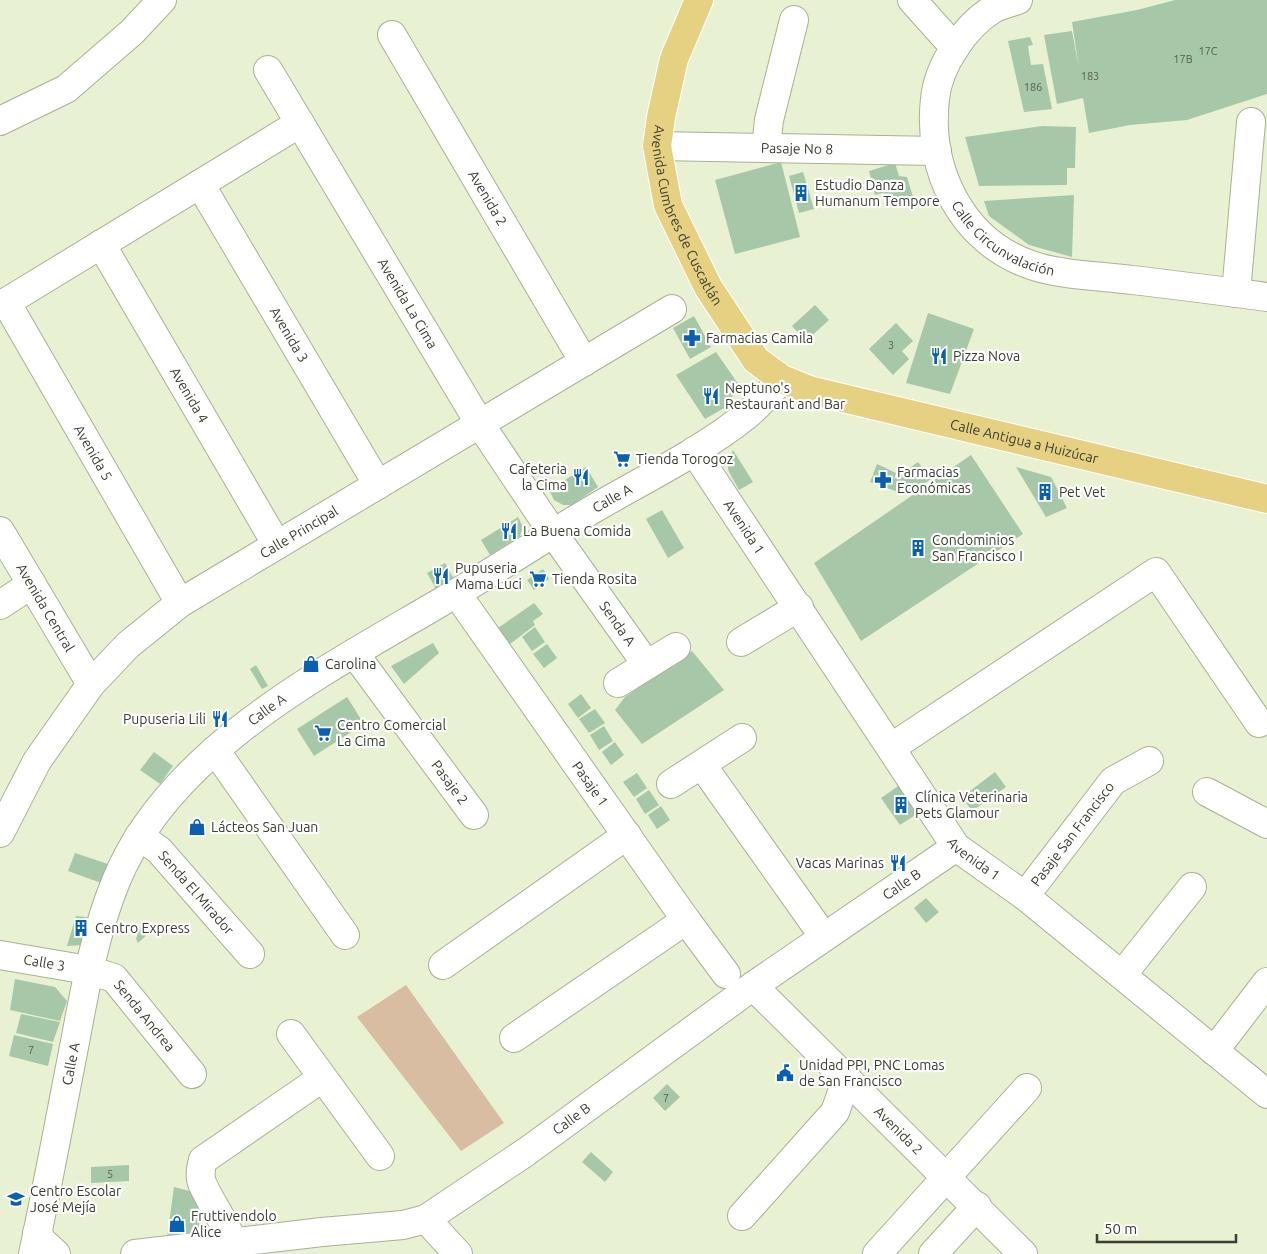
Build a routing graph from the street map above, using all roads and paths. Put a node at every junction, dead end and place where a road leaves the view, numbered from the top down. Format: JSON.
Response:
{"nodes":[{"id":1,"x":162,"y":0,"type":"edge"},
{"id":2,"x":699,"y":0,"type":"edge"},
{"id":3,"x":912,"y":0,"type":"edge"},
{"id":4,"x":1000,"y":3,"type":"edge"},
{"id":5,"x":794,"y":20,"type":"dead end"},
{"id":6,"x":392,"y":35,"type":"dead end"},
{"id":7,"x":956,"y":48,"type":"junction"},
{"id":8,"x":268,"y":70,"type":"dead end"},
{"id":9,"x":0,"y":121,"type":"edge"},
{"id":10,"x":1252,"y":122,"type":"dead end"},
{"id":11,"x":300,"y":123,"type":"junction"},
{"id":12,"x":657,"y":146,"type":"junction"},
{"id":13,"x":766,"y":148,"type":"junction"},
{"id":14,"x":936,"y":152,"type":"junction"},
{"id":15,"x":200,"y":184,"type":"junction"},
{"id":16,"x":102,"y":244,"type":"junction"},
{"id":17,"x":1236,"y":293,"type":"junction"},
{"id":18,"x":1267,"y":297,"type":"edge"},
{"id":19,"x":3,"y":304,"type":"edge"},
{"id":20,"x":672,"y":309,"type":"dead end"},
{"id":21,"x":584,"y":362,"type":"junction"},
{"id":22,"x":782,"y":379,"type":"junction"},
{"id":23,"x":480,"y":424,"type":"junction"},
{"id":24,"x":694,"y":451,"type":"junction"},
{"id":25,"x":378,"y":485,"type":"junction"},
{"id":26,"x":1267,"y":500,"type":"edge"},
{"id":27,"x":0,"y":530,"type":"edge"},
{"id":28,"x":553,"y":533,"type":"junction"},
{"id":29,"x":277,"y":545,"type":"junction"},
{"id":30,"x":32,"y":584,"type":"junction"},
{"id":31,"x":457,"y":594,"type":"junction"},
{"id":32,"x":180,"y":603,"type":"junction"},
{"id":33,"x":0,"y":605,"type":"edge"},
{"id":34,"x":799,"y":607,"type":"junction"},
{"id":35,"x":741,"y":642,"type":"dead end"},
{"id":36,"x":676,"y":647,"type":"dead end"},
{"id":37,"x":354,"y":653,"type":"junction"},
{"id":38,"x":647,"y":665,"type":"junction"},
{"id":39,"x":618,"y":683,"type":"dead end"},
{"id":40,"x":91,"y":684,"type":"junction"},
{"id":41,"x":1259,"y":723,"type":"dead end"},
{"id":42,"x":742,"y":738,"type":"dead end"},
{"id":43,"x":892,"y":747,"type":"junction"},
{"id":44,"x":215,"y":750,"type":"junction"},
{"id":45,"x":1149,"y":761,"type":"dead end"},
{"id":46,"x":702,"y":765,"type":"junction"},
{"id":47,"x":671,"y":784,"type":"dead end"},
{"id":48,"x":1207,"y":792,"type":"dead end"},
{"id":49,"x":474,"y":814,"type":"dead end"},
{"id":50,"x":1267,"y":824,"type":"edge"},
{"id":51,"x":0,"y":833,"type":"edge"},
{"id":52,"x":627,"y":835,"type":"junction"},
{"id":53,"x":139,"y":836,"type":"junction"},
{"id":54,"x":956,"y":847,"type":"junction"},
{"id":55,"x":1192,"y":887,"type":"dead end"},
{"id":56,"x":1025,"y":896,"type":"junction"},
{"id":57,"x":686,"y":920,"type":"junction"},
{"id":58,"x":345,"y":935,"type":"dead end"},
{"id":59,"x":824,"y":937,"type":"junction"},
{"id":60,"x":250,"y":954,"type":"dead end"},
{"id":61,"x":0,"y":955,"type":"edge"},
{"id":62,"x":443,"y":965,"type":"dead end"},
{"id":63,"x":88,"y":970,"type":"junction"},
{"id":64,"x":726,"y":974,"type":"dead end"},
{"id":65,"x":1122,"y":975,"type":"junction"},
{"id":66,"x":1267,"y":982,"type":"edge"},
{"id":67,"x":753,"y":986,"type":"junction"},
{"id":68,"x":291,"y":1034,"type":"dead end"},
{"id":69,"x":514,"y":1038,"type":"dead end"},
{"id":70,"x":1214,"y":1051,"type":"junction"},
{"id":71,"x":192,"y":1074,"type":"dead end"},
{"id":72,"x":322,"y":1078,"type":"junction"},
{"id":73,"x":847,"y":1078,"type":"junction"},
{"id":74,"x":1027,"y":1088,"type":"dead end"},
{"id":75,"x":1267,"y":1094,"type":"edge"},
{"id":76,"x":380,"y":1156,"type":"dead end"},
{"id":77,"x":947,"y":1177,"type":"junction"},
{"id":78,"x":977,"y":1206,"type":"junction"},
{"id":79,"x":742,"y":1216,"type":"dead end"},
{"id":80,"x":426,"y":1219,"type":"junction"},
{"id":81,"x":233,"y":1242,"type":"junction"},
{"id":82,"x":35,"y":1244,"type":"edge"},
{"id":83,"x":56,"y":1254,"type":"edge"},
{"id":84,"x":135,"y":1254,"type":"edge"},
{"id":85,"x":458,"y":1254,"type":"edge"},
{"id":86,"x":876,"y":1254,"type":"edge"},
{"id":87,"x":933,"y":1254,"type":"edge"},
{"id":88,"x":1023,"y":1254,"type":"edge"}],
"edges":[{"from":1,"to":9,"type":"street"},
{"from":2,"to":12,"type":"main road","name":"Avenida Cumbres de Cuscatlán"},
{"from":3,"to":7,"type":"street"},
{"from":4,"to":7,"type":"street","name":"Calle Circunvalación"},
{"from":5,"to":13,"type":"street"},
{"from":6,"to":21,"type":"street","name":"Avenida 2"},
{"from":7,"to":14,"type":"street","name":"Calle Circunvalación"},
{"from":8,"to":11,"type":"street","name":"Avenida La Cima"},
{"from":10,"to":17,"type":"street"},
{"from":11,"to":15,"type":"street"},
{"from":11,"to":23,"type":"street","name":"Avenida La Cima"},
{"from":12,"to":13,"type":"street","name":"Pasaje No 8"},
{"from":12,"to":22,"type":"main road","name":"Avenida Cumbres de Cuscatlán"},
{"from":13,"to":14,"type":"street","name":"Pasaje No 8"},
{"from":14,"to":17,"type":"street","name":"Calle Circunvalación"},
{"from":15,"to":16,"type":"street"},
{"from":15,"to":25,"type":"street","name":"Avenida 3"},
{"from":16,"to":19,"type":"street"},
{"from":16,"to":29,"type":"street","name":"Avenida 4"},
{"from":17,"to":18,"type":"street","name":"Calle Circunvalación"},
{"from":19,"to":32,"type":"street","name":"Avenida 5"},
{"from":20,"to":21,"type":"street","name":"Calle Principal"},
{"from":21,"to":23,"type":"street","name":"Calle Principal"},
{"from":22,"to":24,"type":"street","name":"Calle A"},
{"from":22,"to":26,"type":"main road","name":"Calle Antigua a Huizúcar"},
{"from":23,"to":25,"type":"street","name":"Calle Principal"},
{"from":23,"to":28,"type":"street","name":"Avenida La Cima"},
{"from":24,"to":28,"type":"street","name":"Calle A"},
{"from":24,"to":34,"type":"street","name":"Avenida 1"},
{"from":25,"to":29,"type":"street","name":"Calle Principal"},
{"from":27,"to":30,"type":"street","name":"Avenida Central"},
{"from":28,"to":31,"type":"street","name":"Calle A"},
{"from":28,"to":38,"type":"street","name":"Senda A"},
{"from":29,"to":32,"type":"street","name":"Calle Principal"},
{"from":30,"to":33,"type":"street"},
{"from":30,"to":40,"type":"street","name":"Avenida Central"},
{"from":31,"to":37,"type":"street","name":"Calle A"},
{"from":31,"to":52,"type":"street","name":"Pasaje 1"},
{"from":32,"to":40,"type":"street","name":"Calle Principal"},
{"from":34,"to":35,"type":"street"},
{"from":34,"to":43,"type":"street","name":"Avenida 1"},
{"from":36,"to":38,"type":"street"},
{"from":37,"to":44,"type":"street","name":"Calle A"},
{"from":37,"to":49,"type":"street","name":"Pasaje 2"},
{"from":38,"to":39,"type":"street"},
{"from":40,"to":51,"type":"street","name":"Calle Principal"},
{"from":41,"to":43,"type":"street"},
{"from":42,"to":46,"type":"street"},
{"from":43,"to":54,"type":"street","name":"Avenida 1"},
{"from":44,"to":53,"type":"street","name":"Calle A"},
{"from":44,"to":58,"type":"street"},
{"from":45,"to":56,"type":"street","name":"Pasaje San Francisco"},
{"from":46,"to":47,"type":"street"},
{"from":46,"to":59,"type":"street"},
{"from":48,"to":50,"type":"street"},
{"from":52,"to":57,"type":"street","name":"Pasaje 1"},
{"from":52,"to":62,"type":"street"},
{"from":53,"to":60,"type":"street","name":"Senda El Mirador"},
{"from":53,"to":63,"type":"street","name":"Calle A"},
{"from":54,"to":56,"type":"street","name":"Avenida 1"},
{"from":54,"to":59,"type":"street","name":"Calle B"},
{"from":55,"to":65,"type":"street"},
{"from":56,"to":65,"type":"street","name":"Avenida 1"},
{"from":57,"to":64,"type":"street","name":"Pasaje 1"},
{"from":57,"to":69,"type":"street"},
{"from":59,"to":67,"type":"street","name":"Calle B"},
{"from":61,"to":63,"type":"street","name":"Calle 3"},
{"from":63,"to":71,"type":"street","name":"Senda Andrea"},
{"from":63,"to":82,"type":"street","name":"Calle A"},
{"from":65,"to":70,"type":"street","name":"Avenida 1"},
{"from":66,"to":70,"type":"street"},
{"from":67,"to":73,"type":"street","name":"Avenida 2"},
{"from":67,"to":80,"type":"street","name":"Calle B"},
{"from":68,"to":72,"type":"street"},
{"from":70,"to":75,"type":"street","name":"Avenida 1"},
{"from":72,"to":76,"type":"street"},
{"from":72,"to":81,"type":"street"},
{"from":73,"to":77,"type":"street","name":"Avenida 2"},
{"from":73,"to":79,"type":"street"},
{"from":74,"to":77,"type":"street"},
{"from":77,"to":78,"type":"street","name":"Avenida 2"},
{"from":77,"to":86,"type":"street"},
{"from":78,"to":87,"type":"street"},
{"from":78,"to":88,"type":"street","name":"Avenida 2"},
{"from":80,"to":81,"type":"street","name":"Calle B"},
{"from":80,"to":85,"type":"street"},
{"from":81,"to":84,"type":"street","name":"Calle B"},
{"from":82,"to":83,"type":"street"}]}
